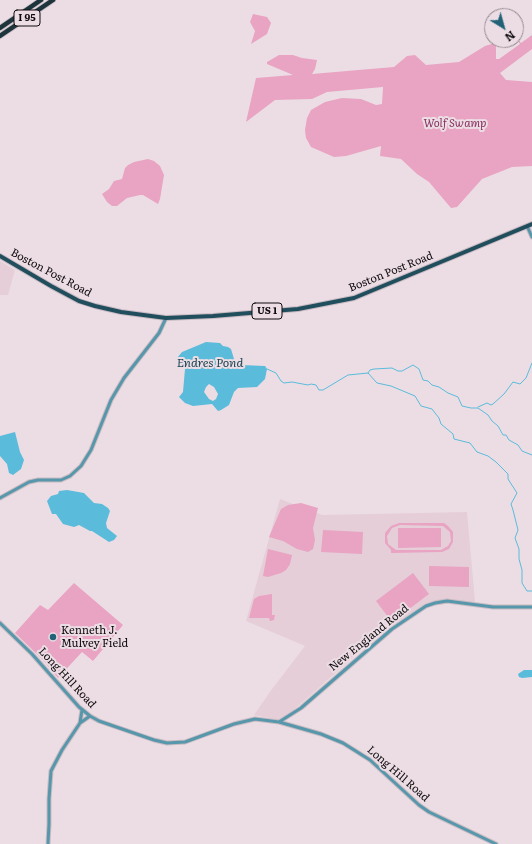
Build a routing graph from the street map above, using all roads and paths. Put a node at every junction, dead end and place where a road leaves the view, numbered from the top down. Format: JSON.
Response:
{"nodes":[{"id":1,"x":42,"y":0,"type":"edge"},
{"id":2,"x":53,"y":0,"type":"edge"},
{"id":3,"x":0,"y":28,"type":"edge"},
{"id":4,"x":0,"y":36,"type":"edge"},
{"id":5,"x":532,"y":224,"type":"edge"},
{"id":6,"x":527,"y":226,"type":"junction"},
{"id":7,"x":532,"y":237,"type":"edge"},
{"id":8,"x":0,"y":256,"type":"edge"},
{"id":9,"x":166,"y":318,"type":"junction"},
{"id":10,"x":0,"y":498,"type":"edge"},
{"id":11,"x":532,"y":607,"type":"edge"},
{"id":12,"x":0,"y":623,"type":"edge"},
{"id":13,"x":82,"y":710,"type":"junction"},
{"id":14,"x":90,"y":716,"type":"junction"},
{"id":15,"x":279,"y":722,"type":"junction"},
{"id":16,"x":80,"y":723,"type":"junction"},
{"id":17,"x":48,"y":844,"type":"edge"},
{"id":18,"x":496,"y":844,"type":"edge"}],
"edges":[{"from":1,"to":3,"type":"highway","number":"I 95"},
{"from":2,"to":4,"type":"highway","number":"I 95"},
{"from":5,"to":6,"type":"main road","name":"Boston Post Road","number":"US 1"},
{"from":6,"to":7,"type":"street"},
{"from":6,"to":9,"type":"main road","name":"Boston Post Road","number":"US 1"},
{"from":8,"to":9,"type":"main road","name":"Boston Post Road","number":"US 1"},
{"from":9,"to":10,"type":"street"},
{"from":11,"to":15,"type":"street","name":"New England Road"},
{"from":12,"to":13,"type":"street","name":"Long Hill Road"},
{"from":13,"to":14,"type":"street","name":"Long Hill Road"},
{"from":13,"to":16,"type":"street"},
{"from":14,"to":15,"type":"street","name":"Long Hill Road"},
{"from":14,"to":16,"type":"street"},
{"from":15,"to":18,"type":"street","name":"Long Hill Road"},
{"from":16,"to":17,"type":"street"}]}
